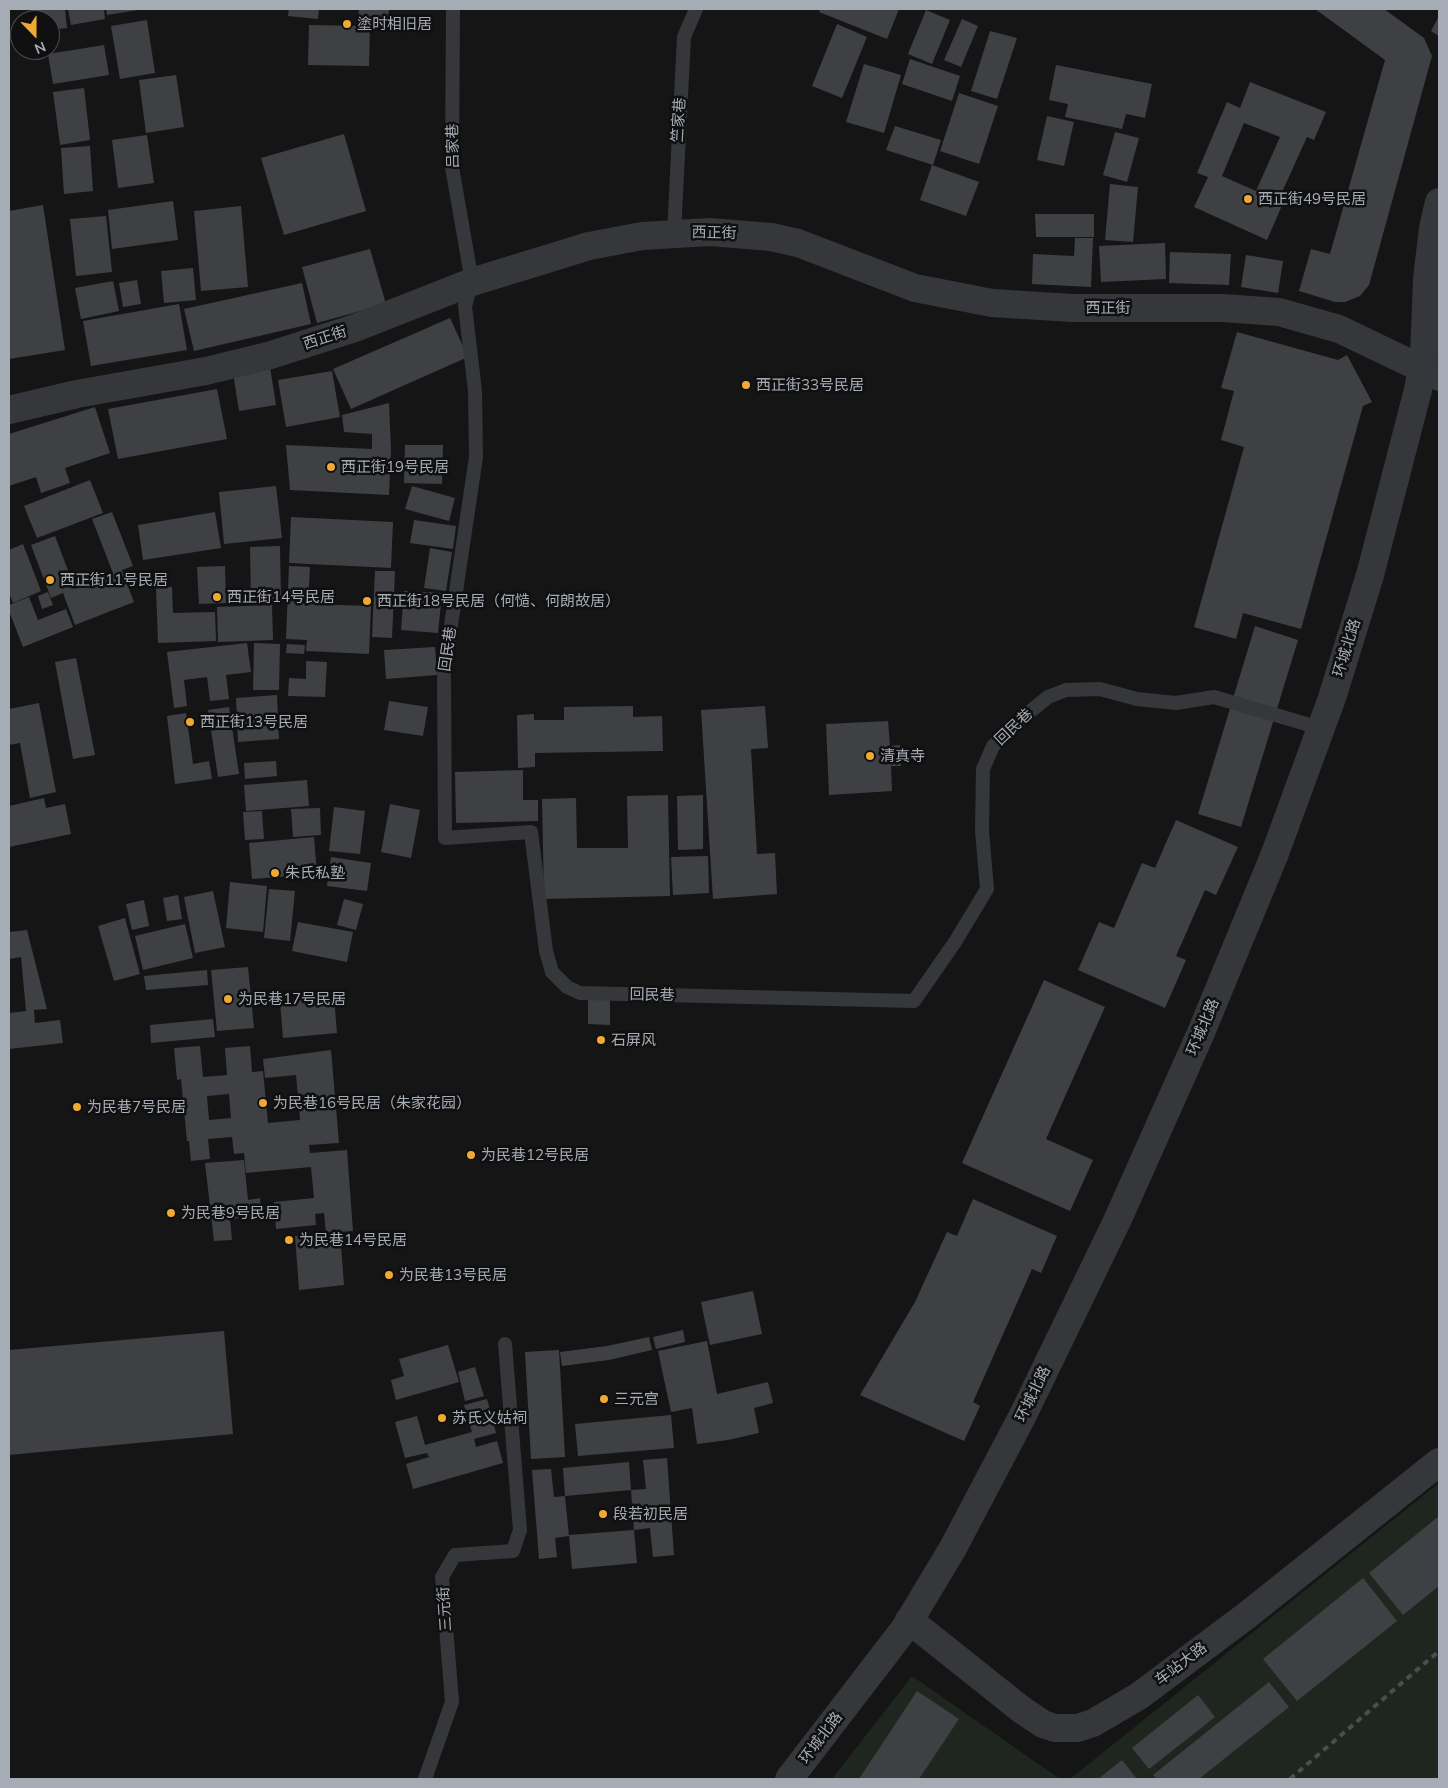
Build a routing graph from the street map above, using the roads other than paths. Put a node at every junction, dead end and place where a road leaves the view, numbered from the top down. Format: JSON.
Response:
{"nodes":[{"id":1,"x":453,"y":9,"type":"edge"},
{"id":2,"x":696,"y":9,"type":"edge"},
{"id":3,"x":1439,"y":202,"type":"edge"},
{"id":4,"x":674,"y":233,"type":"junction"},
{"id":5,"x":472,"y":282,"type":"junction"},
{"id":6,"x":1430,"y":372,"type":"edge"},
{"id":7,"x":9,"y":410,"type":"edge"},
{"id":8,"x":1320,"y":728,"type":"junction"},
{"id":9,"x":505,"y":1344,"type":"dead end"},
{"id":10,"x":1439,"y":1462,"type":"edge"},
{"id":11,"x":909,"y":1620,"type":"junction"},
{"id":12,"x":425,"y":1779,"type":"edge"},
{"id":13,"x":789,"y":1779,"type":"edge"}],
"edges":[{"from":1,"to":5,"type":"lane","name":"吕家巷"},
{"from":2,"to":4,"type":"lane","name":"竺家巷"},
{"from":3,"to":6,"type":"street","name":"环城北路"},
{"from":4,"to":5,"type":"street","name":"西正街"},
{"from":4,"to":6,"type":"street","name":"西正街"},
{"from":5,"to":7,"type":"street","name":"西正街"},
{"from":5,"to":8,"type":"lane","name":"回民巷"},
{"from":6,"to":8,"type":"street","name":"环城北路"},
{"from":8,"to":11,"type":"street","name":"环城北路"},
{"from":9,"to":12,"type":"lane","name":"三元街"},
{"from":10,"to":11,"type":"street","name":"车站大路"},
{"from":11,"to":13,"type":"street","name":"环城北路"}]}
